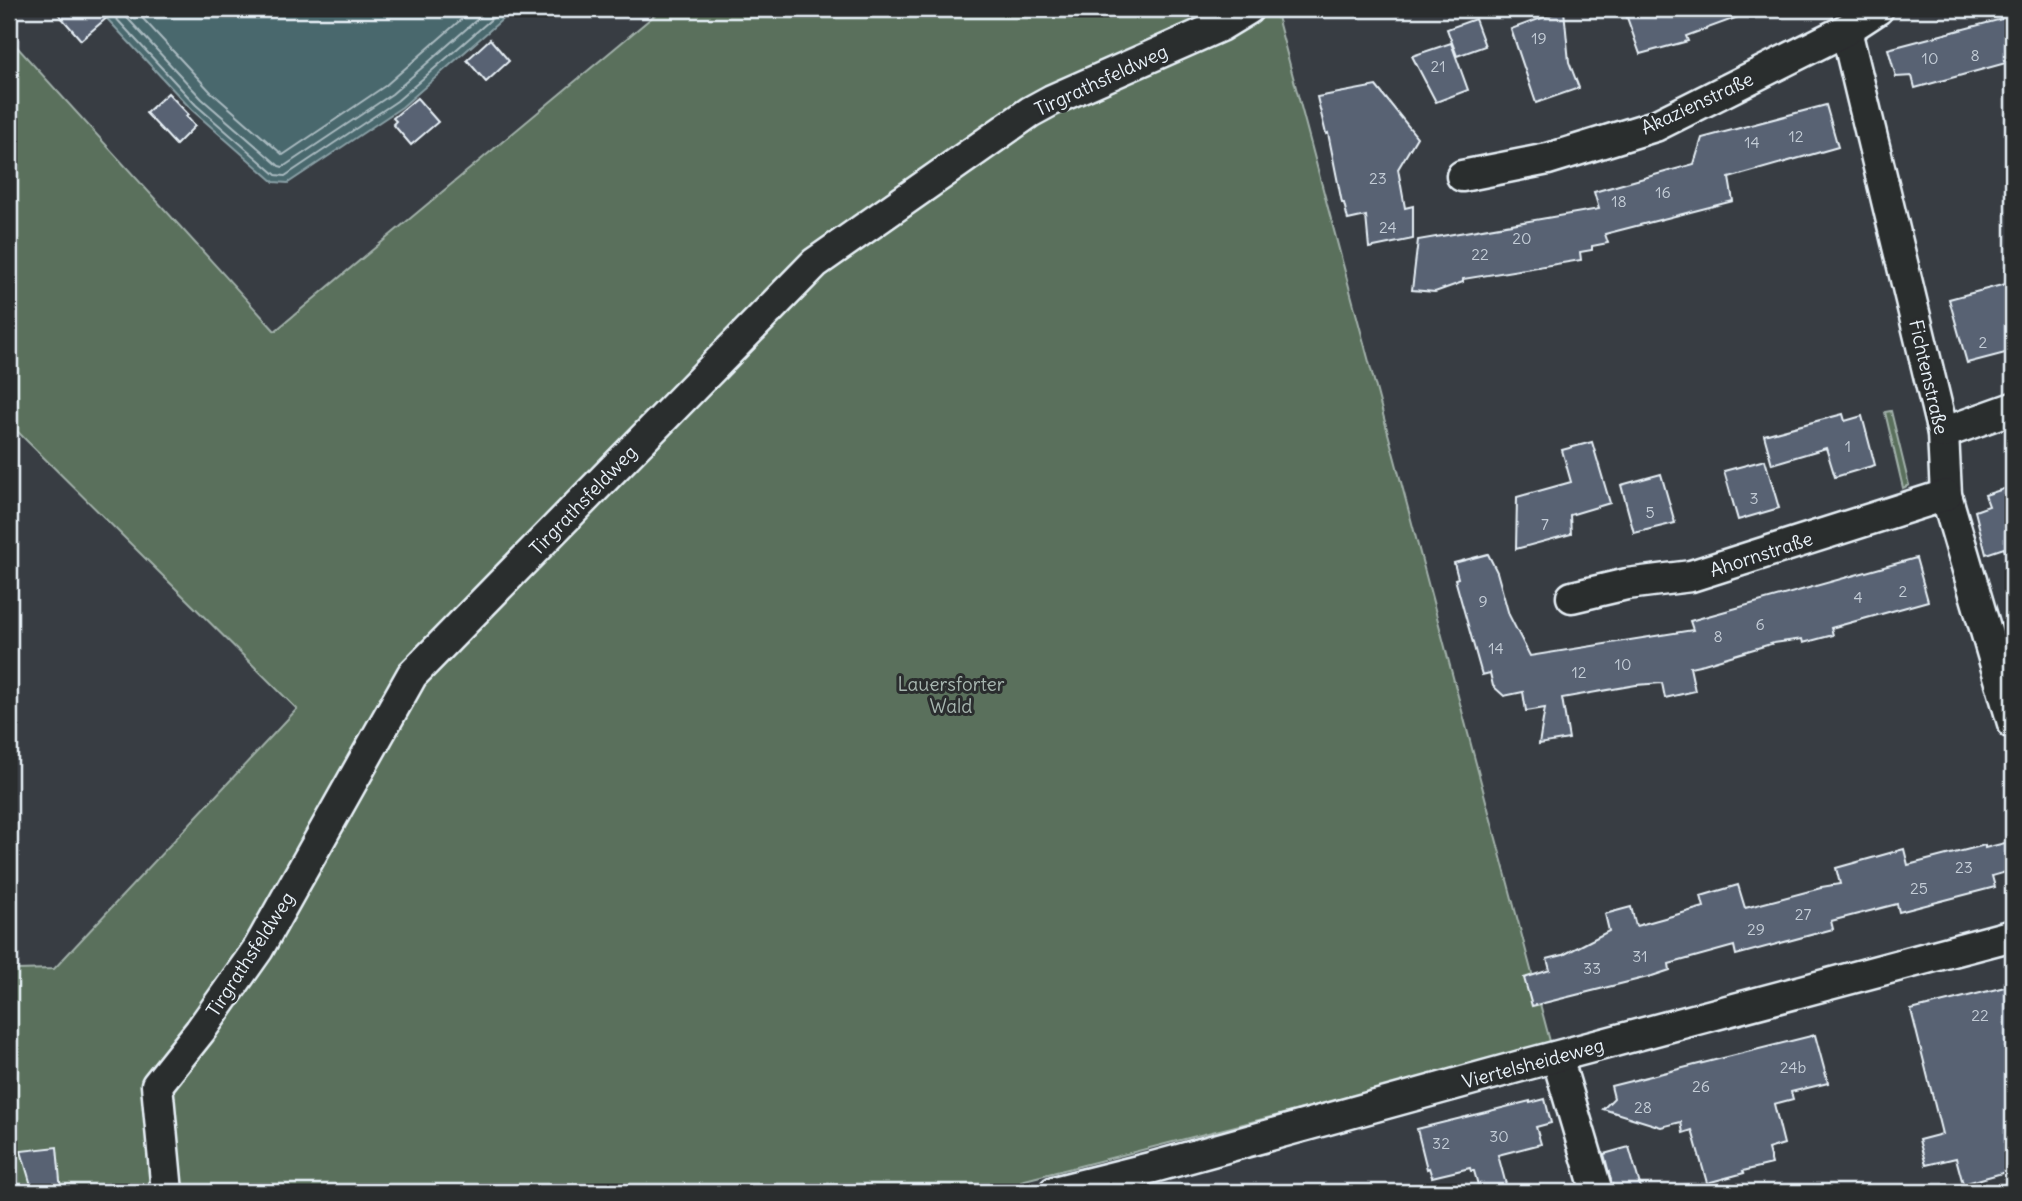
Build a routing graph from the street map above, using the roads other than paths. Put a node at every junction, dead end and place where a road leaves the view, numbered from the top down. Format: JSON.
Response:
{"nodes":[{"id":1,"x":1248,"y":9,"type":"edge"},
{"id":2,"x":1878,"y":9,"type":"edge"},
{"id":3,"x":1846,"y":30,"type":"junction"},
{"id":4,"x":1462,"y":176,"type":"dead end"},
{"id":5,"x":2013,"y":408,"type":"edge"},
{"id":6,"x":1943,"y":433,"type":"junction"},
{"id":7,"x":1946,"y":495,"type":"junction"},
{"id":8,"x":1572,"y":597,"type":"dead end"},
{"id":9,"x":2013,"y":723,"type":"edge"},
{"id":10,"x":2013,"y":935,"type":"edge"},
{"id":11,"x":1557,"y":1057,"type":"junction"},
{"id":12,"x":167,"y":1192,"type":"edge"},
{"id":13,"x":1054,"y":1192,"type":"edge"},
{"id":14,"x":1597,"y":1192,"type":"edge"}],
"edges":[{"from":1,"to":12,"type":"street","name":"Tirgrathsfeldweg"},
{"from":2,"to":3,"type":"street","name":"Akazienstraße"},
{"from":3,"to":4,"type":"street","name":"Akazienstraße"},
{"from":3,"to":6,"type":"street","name":"Fichtenstraße"},
{"from":5,"to":6,"type":"street"},
{"from":6,"to":7,"type":"street","name":"Fichtenstraße"},
{"from":7,"to":8,"type":"street","name":"Ahornstraße"},
{"from":7,"to":9,"type":"street","name":"Fichtenstraße"},
{"from":10,"to":11,"type":"street","name":"Viertelsheideweg"},
{"from":11,"to":13,"type":"street","name":"Viertelsheideweg"},
{"from":11,"to":14,"type":"street"}]}
